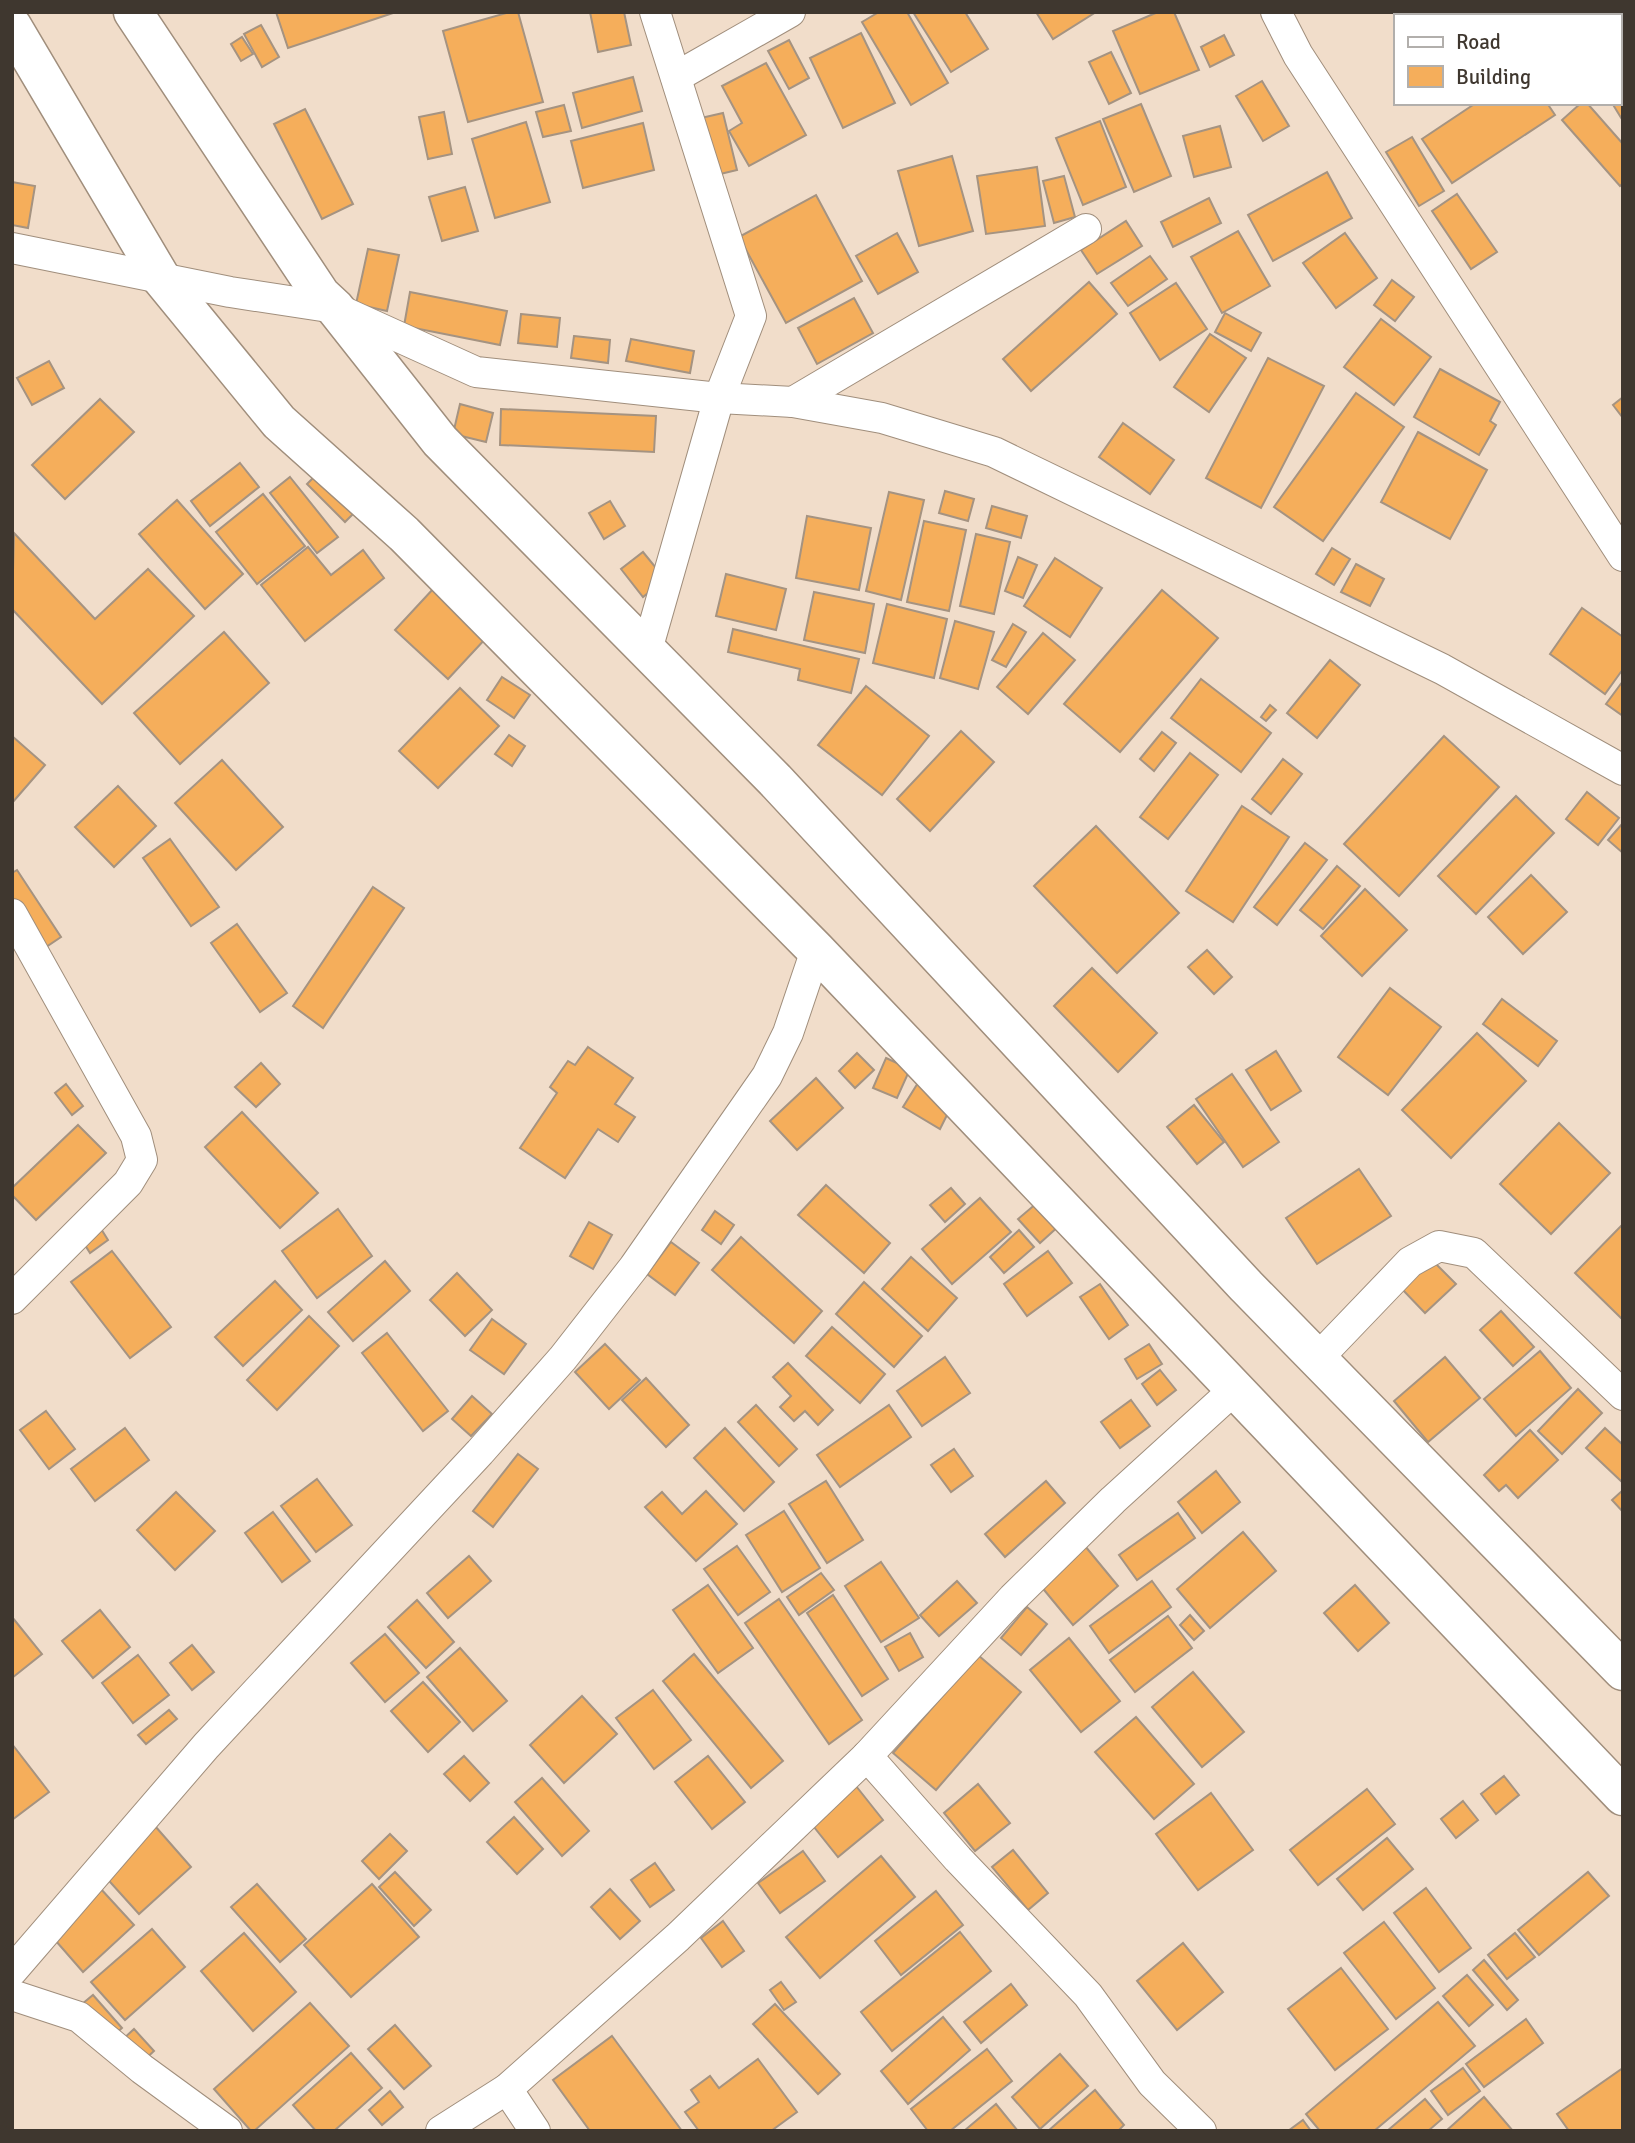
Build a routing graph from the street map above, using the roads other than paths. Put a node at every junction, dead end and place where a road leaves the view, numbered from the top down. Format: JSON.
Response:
{"nodes":[{"id":1,"x":133,"y":12,"type":"edge"},
{"id":2,"x":655,"y":12,"type":"edge"},
{"id":3,"x":790,"y":12,"type":"edge"},
{"id":4,"x":1276,"y":12,"type":"edge"},
{"id":5,"x":12,"y":26,"type":"edge"},
{"id":6,"x":676,"y":77,"type":"junction"},
{"id":7,"x":1086,"y":229,"type":"dead end"},
{"id":8,"x":12,"y":248,"type":"edge"},
{"id":9,"x":161,"y":278,"type":"junction"},
{"id":10,"x":335,"y":308,"type":"junction"},
{"id":11,"x":719,"y":398,"type":"junction"},
{"id":12,"x":793,"y":402,"type":"junction"},
{"id":13,"x":1623,"y":556,"type":"edge"},
{"id":14,"x":647,"y":650,"type":"junction"},
{"id":15,"x":1623,"y":770,"type":"edge"},
{"id":16,"x":12,"y":914,"type":"edge"},
{"id":17,"x":816,"y":950,"type":"junction"},
{"id":18,"x":12,"y":1299,"type":"edge"},
{"id":19,"x":1317,"y":1359,"type":"junction"},
{"id":20,"x":1235,"y":1389,"type":"junction"},
{"id":21,"x":1623,"y":1395,"type":"edge"},
{"id":22,"x":1623,"y":1671,"type":"edge"},
{"id":23,"x":867,"y":1756,"type":"junction"},
{"id":24,"x":1623,"y":1796,"type":"edge"},
{"id":25,"x":12,"y":1971,"type":"edge"},
{"id":26,"x":12,"y":1995,"type":"edge"},
{"id":27,"x":507,"y":2090,"type":"junction"},
{"id":28,"x":228,"y":2131,"type":"edge"},
{"id":29,"x":441,"y":2131,"type":"edge"},
{"id":30,"x":535,"y":2131,"type":"edge"},
{"id":31,"x":1201,"y":2131,"type":"edge"}],
"edges":[{"from":1,"to":10,"type":"street"},
{"from":2,"to":6,"type":"street"},
{"from":3,"to":6,"type":"street"},
{"from":4,"to":13,"type":"street"},
{"from":5,"to":9,"type":"street"},
{"from":6,"to":11,"type":"street"},
{"from":7,"to":12,"type":"street"},
{"from":8,"to":9,"type":"street"},
{"from":9,"to":10,"type":"street"},
{"from":9,"to":17,"type":"street"},
{"from":10,"to":11,"type":"street"},
{"from":10,"to":14,"type":"street"},
{"from":11,"to":12,"type":"street"},
{"from":11,"to":14,"type":"street"},
{"from":12,"to":15,"type":"street"},
{"from":14,"to":19,"type":"street"},
{"from":16,"to":18,"type":"street"},
{"from":17,"to":20,"type":"street"},
{"from":17,"to":25,"type":"street"},
{"from":19,"to":21,"type":"street"},
{"from":19,"to":22,"type":"street"},
{"from":20,"to":23,"type":"street"},
{"from":20,"to":24,"type":"street"},
{"from":23,"to":27,"type":"street"},
{"from":23,"to":31,"type":"street"},
{"from":26,"to":28,"type":"street"},
{"from":27,"to":29,"type":"street"},
{"from":27,"to":30,"type":"street"}]}
